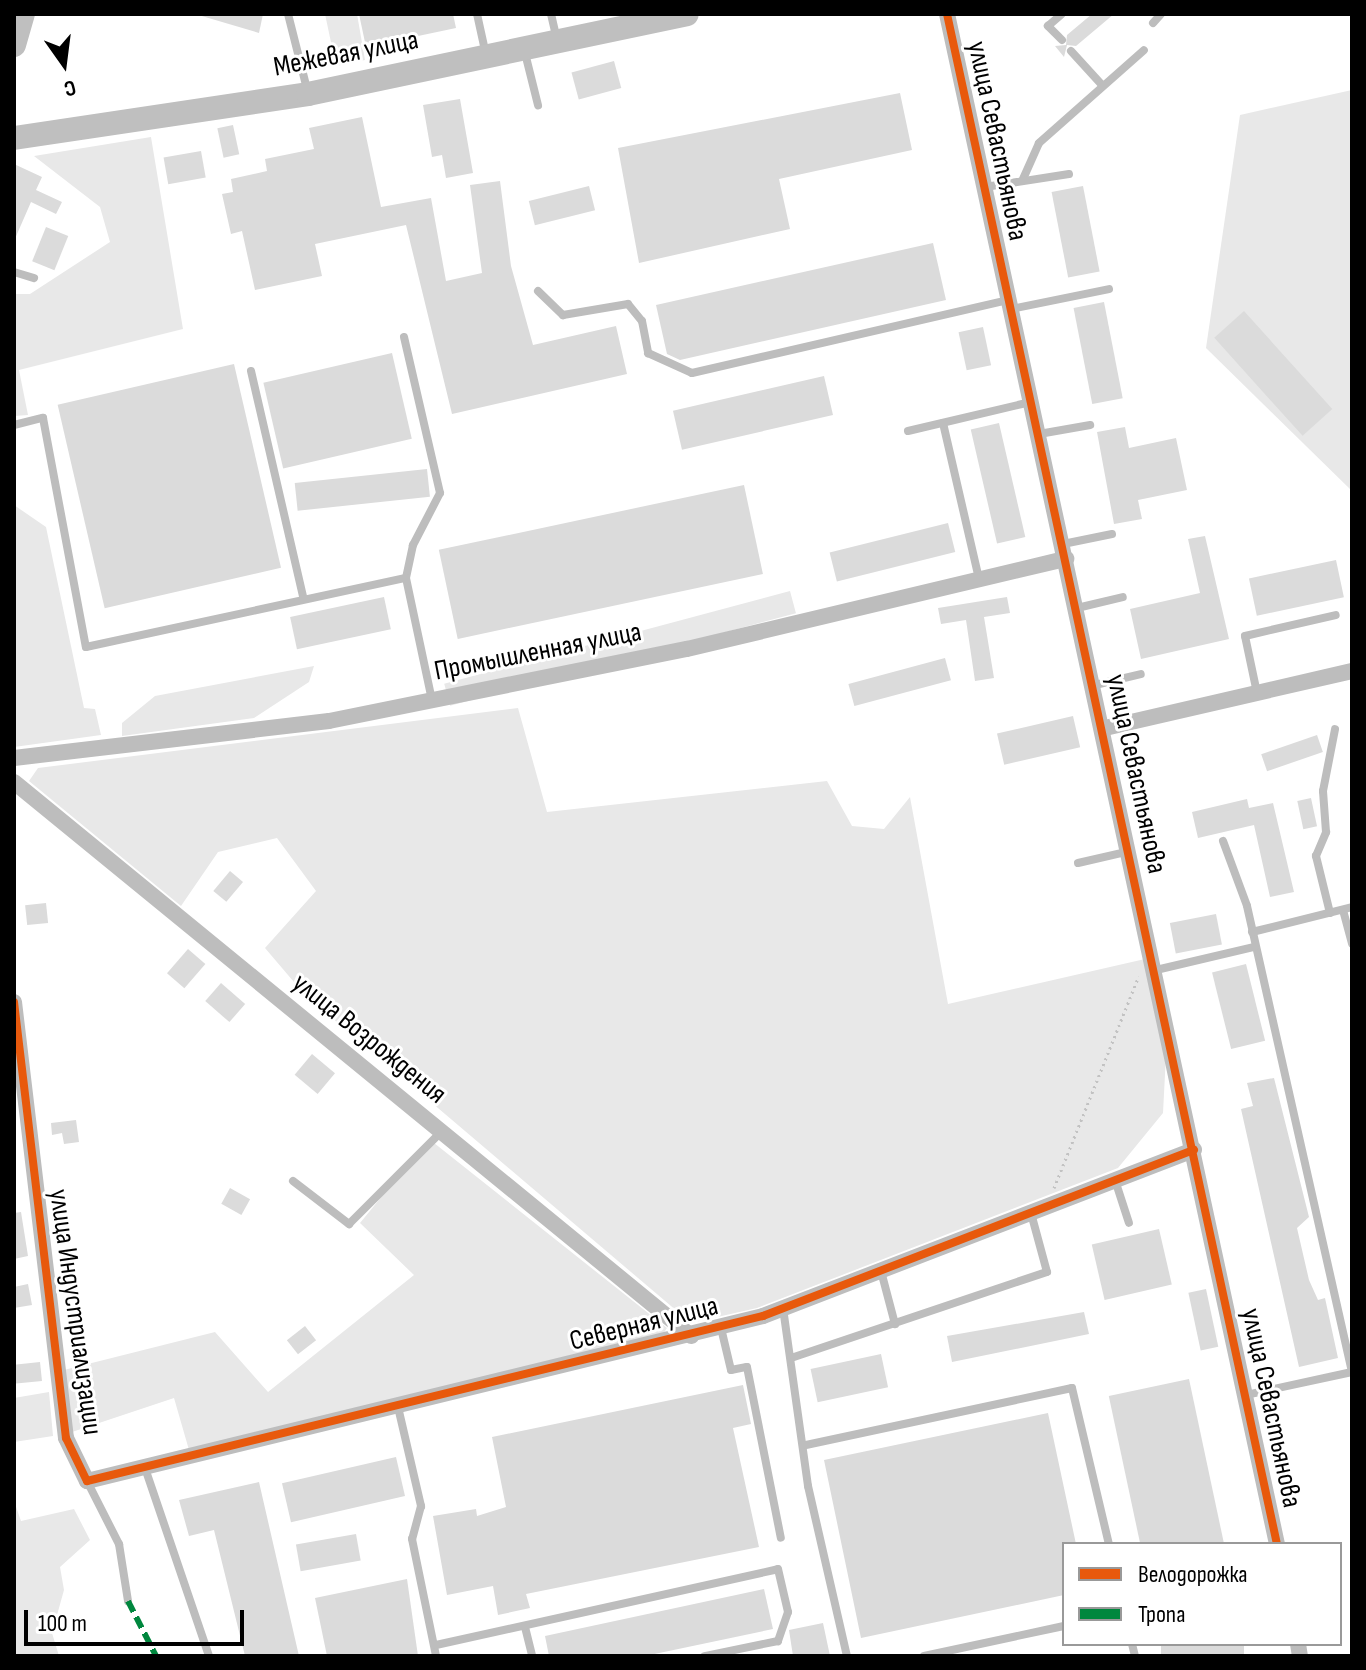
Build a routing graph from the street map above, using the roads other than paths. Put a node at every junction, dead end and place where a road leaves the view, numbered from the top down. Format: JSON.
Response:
{"nodes":[{"id":1,"x":288,"y":14,"type":"edge"},
{"id":2,"x":477,"y":14,"type":"edge"},
{"id":3,"x":551,"y":14,"type":"edge"},
{"id":4,"x":687,"y":14,"type":"edge"},
{"id":5,"x":947,"y":14,"type":"edge"},
{"id":6,"x":1062,"y":14,"type":"edge"},
{"id":7,"x":1161,"y":14,"type":"edge"},
{"id":8,"x":1153,"y":23,"type":"dead end"},
{"id":9,"x":1062,"y":40,"type":"dead end"},
{"id":10,"x":557,"y":41,"type":"junction"},
{"id":11,"x":524,"y":48,"type":"junction"},
{"id":12,"x":1144,"y":50,"type":"dead end"},
{"id":13,"x":1071,"y":51,"type":"dead end"},
{"id":14,"x":486,"y":56,"type":"junction"},
{"id":15,"x":1103,"y":86,"type":"junction"},
{"id":16,"x":308,"y":94,"type":"junction"},
{"id":17,"x":538,"y":105,"type":"dead end"},
{"id":18,"x":14,"y":138,"type":"edge"},
{"id":19,"x":1069,"y":174,"type":"dead end"},
{"id":20,"x":1023,"y":179,"type":"junction"},
{"id":21,"x":985,"y":187,"type":"junction"},
{"id":22,"x":14,"y":272,"type":"edge"},
{"id":23,"x":34,"y":278,"type":"dead end"},
{"id":24,"x":1109,"y":289,"type":"dead end"},
{"id":25,"x":538,"y":291,"type":"dead end"},
{"id":26,"x":1010,"y":304,"type":"junction"},
{"id":27,"x":404,"y":337,"type":"dead end"},
{"id":28,"x":251,"y":371,"type":"dead end"},
{"id":29,"x":1032,"y":401,"type":"junction"},
{"id":30,"x":943,"y":423,"type":"junction"},
{"id":31,"x":14,"y":425,"type":"edge"},
{"id":32,"x":1090,"y":425,"type":"dead end"},
{"id":33,"x":908,"y":431,"type":"dead end"},
{"id":34,"x":1039,"y":434,"type":"junction"},
{"id":35,"x":1112,"y":534,"type":"dead end"},
{"id":36,"x":1064,"y":552,"type":"junction"},
{"id":37,"x":406,"y":578,"type":"junction"},
{"id":38,"x":979,"y":579,"type":"junction"},
{"id":39,"x":303,"y":597,"type":"junction"},
{"id":40,"x":1123,"y":597,"type":"dead end"},
{"id":41,"x":1077,"y":608,"type":"junction"},
{"id":42,"x":1336,"y":615,"type":"dead end"},
{"id":43,"x":1352,"y":671,"type":"edge"},
{"id":44,"x":1141,"y":674,"type":"dead end"},
{"id":45,"x":1095,"y":685,"type":"junction"},
{"id":46,"x":1257,"y":693,"type":"junction"},
{"id":47,"x":432,"y":700,"type":"junction"},
{"id":48,"x":1105,"y":728,"type":"junction"},
{"id":49,"x":1335,"y":729,"type":"dead end"},
{"id":50,"x":14,"y":758,"type":"edge"},
{"id":51,"x":14,"y":782,"type":"edge"},
{"id":52,"x":1223,"y":841,"type":"dead end"},
{"id":53,"x":1131,"y":851,"type":"junction"},
{"id":54,"x":1078,"y":863,"type":"dead end"},
{"id":55,"x":1348,"y":908,"type":"edge"},
{"id":56,"x":1330,"y":913,"type":"junction"},
{"id":57,"x":1252,"y":932,"type":"junction"},
{"id":58,"x":1352,"y":944,"type":"edge"},
{"id":59,"x":1254,"y":947,"type":"junction"},
{"id":60,"x":1155,"y":964,"type":"junction"},
{"id":61,"x":14,"y":1002,"type":"edge"},
{"id":62,"x":14,"y":1079,"type":"edge"},
{"id":63,"x":24,"y":1094,"type":"junction"},
{"id":64,"x":441,"y":1132,"type":"junction"},
{"id":65,"x":1194,"y":1150,"type":"junction"},
{"id":66,"x":1115,"y":1180,"type":"junction"},
{"id":67,"x":293,"y":1181,"type":"dead end"},
{"id":68,"x":1039,"y":1210,"type":"junction"},
{"id":69,"x":1129,"y":1223,"type":"dead end"},
{"id":70,"x":881,"y":1271,"type":"junction"},
{"id":71,"x":783,"y":1308,"type":"junction"},
{"id":72,"x":895,"y":1324,"type":"junction"},
{"id":73,"x":721,"y":1328,"type":"junction"},
{"id":74,"x":691,"y":1336,"type":"junction"},
{"id":75,"x":794,"y":1357,"type":"junction"},
{"id":76,"x":1246,"y":1395,"type":"junction"},
{"id":77,"x":398,"y":1407,"type":"junction"},
{"id":78,"x":806,"y":1445,"type":"junction"},
{"id":79,"x":145,"y":1467,"type":"junction"},
{"id":80,"x":87,"y":1481,"type":"junction"},
{"id":81,"x":781,"y":1538,"type":"dead end"},
{"id":82,"x":1109,"y":1542,"type":"edge"},
{"id":83,"x":1277,"y":1542,"type":"edge"},
{"id":84,"x":128,"y":1601,"type":"dead end"},
{"id":85,"x":1062,"y":1626,"type":"edge"},
{"id":86,"x":525,"y":1627,"type":"junction"},
{"id":87,"x":436,"y":1645,"type":"junction"},
{"id":88,"x":209,"y":1656,"type":"edge"},
{"id":89,"x":436,"y":1656,"type":"edge"},
{"id":90,"x":532,"y":1656,"type":"edge"},
{"id":91,"x":705,"y":1656,"type":"edge"},
{"id":92,"x":847,"y":1656,"type":"edge"},
{"id":93,"x":924,"y":1656,"type":"edge"}],
"edges":[{"from":1,"to":16,"type":"lane"},
{"from":2,"to":14,"type":"lane"},
{"from":3,"to":10,"type":"lane"},
{"from":4,"to":10,"type":"street","name":"Межевая улица"},
{"from":5,"to":21,"type":"street","name":"улица Севастьянова"},
{"from":6,"to":9,"type":"lane"},
{"from":7,"to":8,"type":"lane"},
{"from":10,"to":11,"type":"street","name":"Межевая улица"},
{"from":11,"to":14,"type":"street","name":"Межевая улица"},
{"from":11,"to":17,"type":"lane"},
{"from":12,"to":15,"type":"lane"},
{"from":13,"to":15,"type":"lane"},
{"from":14,"to":16,"type":"street","name":"Межевая улица"},
{"from":15,"to":20,"type":"lane"},
{"from":16,"to":18,"type":"street","name":"Межевая улица"},
{"from":19,"to":20,"type":"lane"},
{"from":20,"to":21,"type":"lane"},
{"from":21,"to":26,"type":"street","name":"улица Севастьянова"},
{"from":22,"to":23,"type":"lane"},
{"from":24,"to":26,"type":"lane"},
{"from":25,"to":26,"type":"lane"},
{"from":26,"to":29,"type":"street","name":"улица Севастьянова"},
{"from":27,"to":37,"type":"lane"},
{"from":28,"to":39,"type":"lane"},
{"from":29,"to":30,"type":"lane"},
{"from":29,"to":34,"type":"street","name":"улица Севастьянова"},
{"from":30,"to":33,"type":"lane"},
{"from":30,"to":38,"type":"lane"},
{"from":31,"to":39,"type":"lane"},
{"from":32,"to":34,"type":"lane"},
{"from":34,"to":36,"type":"street","name":"улица Севастьянова"},
{"from":35,"to":36,"type":"lane"},
{"from":36,"to":38,"type":"street","name":"Промышленная улица"},
{"from":36,"to":41,"type":"street","name":"улица Севастьянова"},
{"from":37,"to":39,"type":"lane"},
{"from":37,"to":47,"type":"lane"},
{"from":38,"to":47,"type":"street","name":"Промышленная улица"},
{"from":40,"to":41,"type":"lane"},
{"from":41,"to":45,"type":"street","name":"улица Севастьянова"},
{"from":42,"to":46,"type":"lane"},
{"from":43,"to":46,"type":"street"},
{"from":44,"to":45,"type":"lane"},
{"from":45,"to":48,"type":"street","name":"улица Севастьянова"},
{"from":46,"to":48,"type":"street"},
{"from":47,"to":50,"type":"street","name":"Промышленная улица"},
{"from":48,"to":53,"type":"street","name":"улица Севастьянова"},
{"from":49,"to":56,"type":"lane"},
{"from":51,"to":64,"type":"street","name":"улица Возрождения"},
{"from":52,"to":57,"type":"lane"},
{"from":53,"to":54,"type":"lane"},
{"from":53,"to":60,"type":"street","name":"улица Севастьянова"},
{"from":55,"to":56,"type":"lane"},
{"from":55,"to":58,"type":"lane"},
{"from":56,"to":57,"type":"lane"},
{"from":57,"to":59,"type":"lane"},
{"from":59,"to":60,"type":"lane"},
{"from":59,"to":76,"type":"lane"},
{"from":60,"to":65,"type":"street","name":"улица Севастьянова"},
{"from":61,"to":63,"type":"street","name":"улица Индустриализации"},
{"from":62,"to":63,"type":"street"},
{"from":63,"to":80,"type":"street","name":"улица Индустриализации"},
{"from":64,"to":67,"type":"lane"},
{"from":64,"to":74,"type":"street","name":"улица Возрождения"},
{"from":65,"to":66,"type":"street","name":"Северная улица"},
{"from":65,"to":76,"type":"street","name":"улица Севастьянова"},
{"from":66,"to":68,"type":"street","name":"Северная улица"},
{"from":66,"to":69,"type":"lane"},
{"from":68,"to":70,"type":"street","name":"Северная улица"},
{"from":68,"to":72,"type":"lane"},
{"from":70,"to":71,"type":"street","name":"Северная улица"},
{"from":70,"to":72,"type":"lane"},
{"from":71,"to":73,"type":"street","name":"Северная улица"},
{"from":71,"to":75,"type":"lane"},
{"from":72,"to":75,"type":"lane"},
{"from":73,"to":74,"type":"street","name":"Северная улица"},
{"from":73,"to":81,"type":"lane"},
{"from":74,"to":77,"type":"street","name":"Северная улица"},
{"from":75,"to":78,"type":"lane"},
{"from":76,"to":83,"type":"street","name":"улица Севастьянова"},
{"from":77,"to":79,"type":"street","name":"Северная улица"},
{"from":77,"to":87,"type":"lane"},
{"from":78,"to":82,"type":"lane"},
{"from":78,"to":92,"type":"lane"},
{"from":79,"to":80,"type":"street","name":"Северная улица"},
{"from":79,"to":88,"type":"lane"},
{"from":80,"to":84,"type":"lane"},
{"from":85,"to":93,"type":"lane"},
{"from":86,"to":87,"type":"lane"},
{"from":86,"to":90,"type":"lane"},
{"from":86,"to":91,"type":"lane"},
{"from":87,"to":89,"type":"lane"}]}
